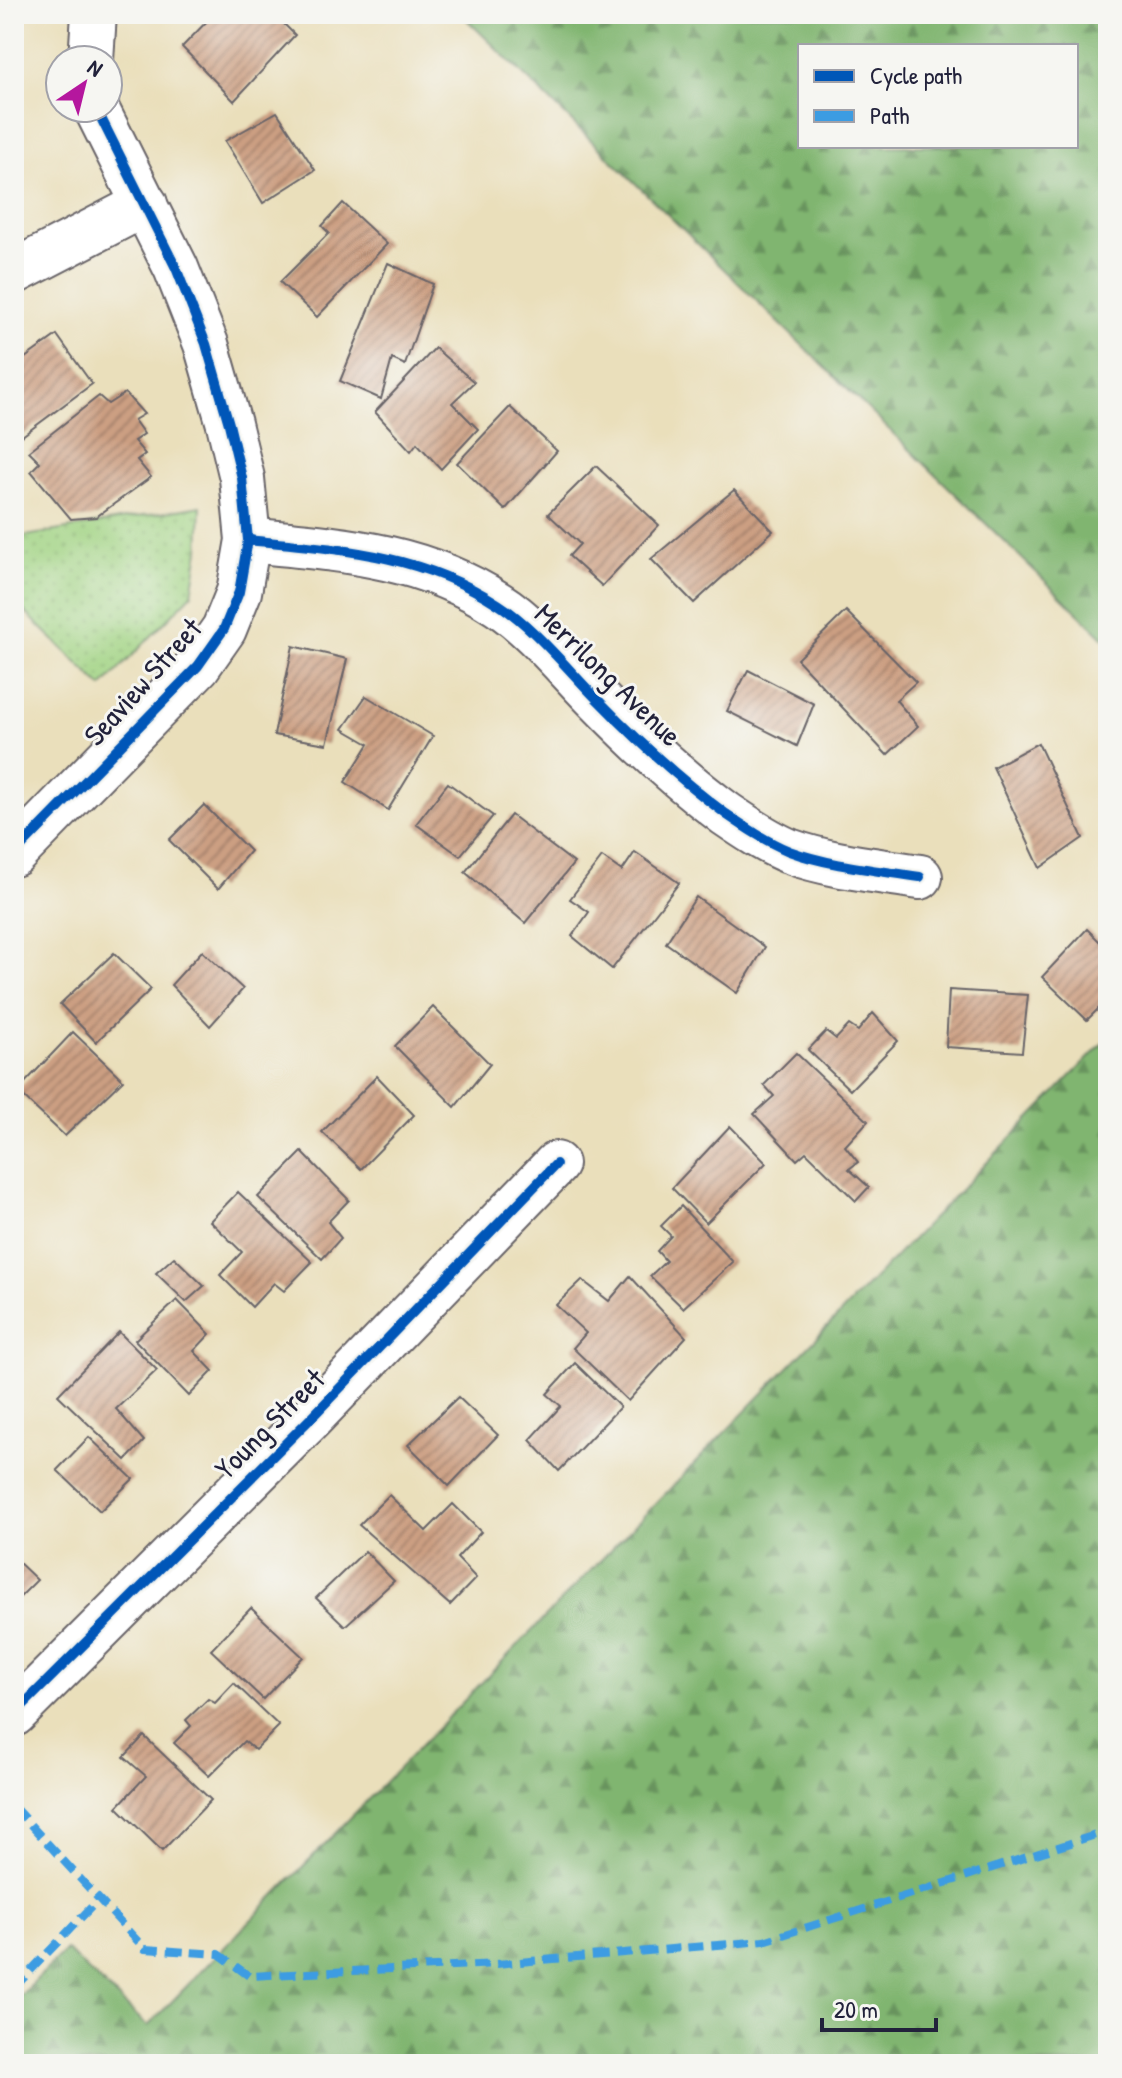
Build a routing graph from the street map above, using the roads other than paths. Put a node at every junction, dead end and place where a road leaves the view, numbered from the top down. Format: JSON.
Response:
{"nodes":[{"id":1,"x":94,"y":14,"type":"edge"},
{"id":2,"x":92,"y":44,"type":"edge"},
{"id":3,"x":104,"y":124,"type":"edge"},
{"id":4,"x":145,"y":204,"type":"junction"},
{"id":5,"x":14,"y":272,"type":"edge"},
{"id":6,"x":248,"y":540,"type":"junction"},
{"id":7,"x":14,"y":854,"type":"edge"},
{"id":8,"x":920,"y":877,"type":"dead end"},
{"id":9,"x":556,"y":1164,"type":"dead end"},
{"id":10,"x":14,"y":1714,"type":"edge"}],
"edges":[{"from":1,"to":2,"type":"street"},
{"from":3,"to":4,"type":"street","name":"Seaview Street"},
{"from":4,"to":5,"type":"street"},
{"from":4,"to":6,"type":"street","name":"Seaview Street"},
{"from":6,"to":7,"type":"street","name":"Seaview Street"},
{"from":6,"to":8,"type":"street","name":"Merrilong Avenue"},
{"from":9,"to":10,"type":"street","name":"Young Street"}]}
